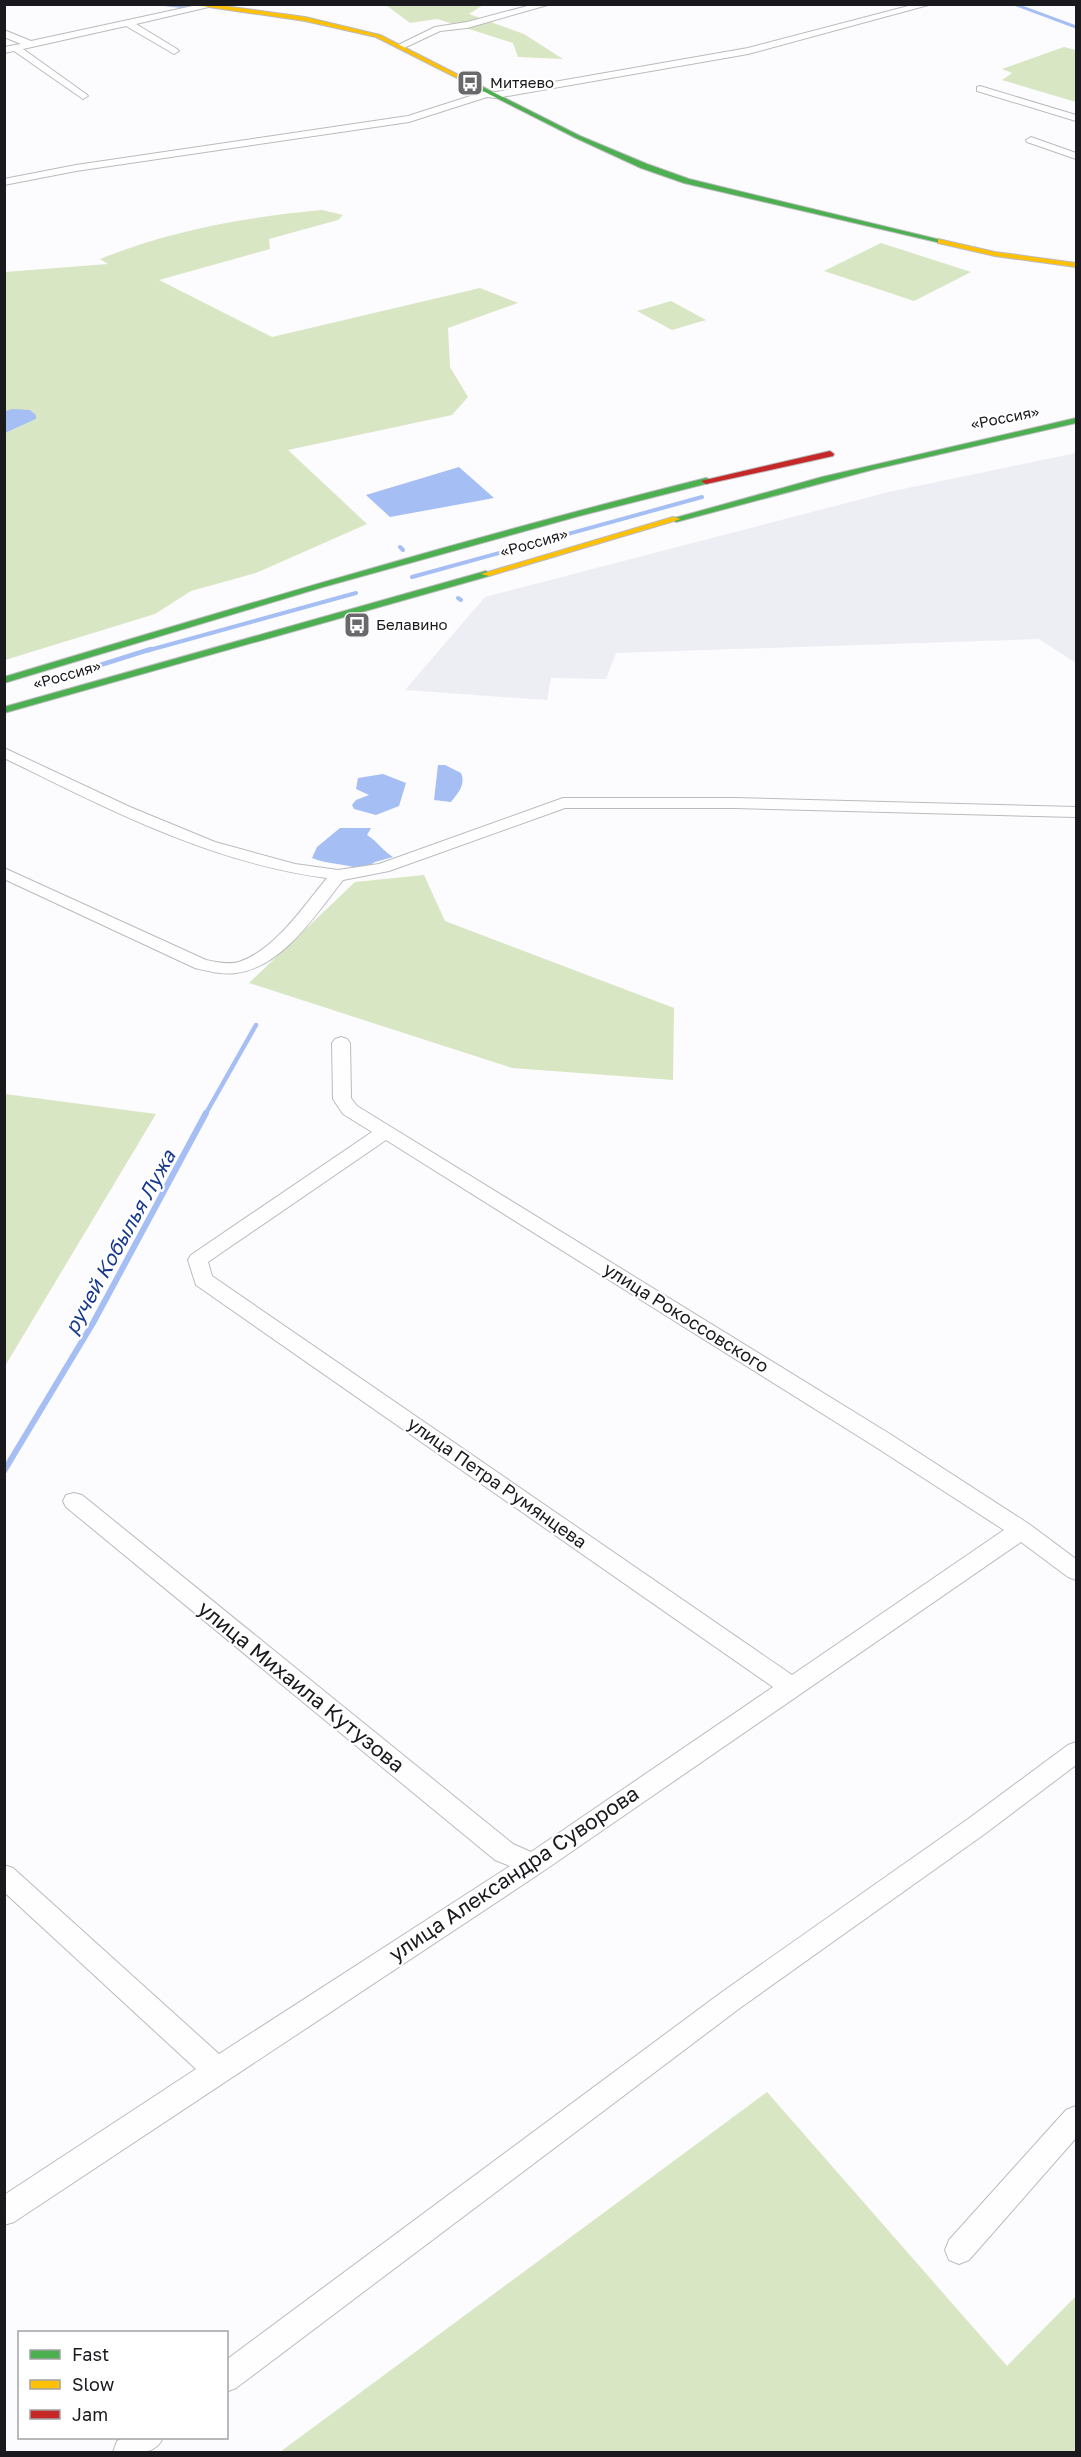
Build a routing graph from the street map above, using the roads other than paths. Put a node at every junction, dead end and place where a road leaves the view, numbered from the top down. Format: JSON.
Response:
{"nodes":[{"id":1,"x":191,"y":4,"type":"edge"},
{"id":2,"x":547,"y":4,"type":"edge"},
{"id":3,"x":928,"y":4,"type":"edge"},
{"id":4,"x":208,"y":6,"type":"edge"},
{"id":5,"x":129,"y":24,"type":"junction"},
{"id":6,"x":4,"y":33,"type":"edge"},
{"id":7,"x":32,"y":45,"type":"junction"},
{"id":8,"x":401,"y":46,"type":"junction"},
{"id":9,"x":16,"y":48,"type":"junction"},
{"id":10,"x":4,"y":51,"type":"edge"},
{"id":11,"x":174,"y":51,"type":"dead end"},
{"id":12,"x":980,"y":89,"type":"dead end"},
{"id":13,"x":496,"y":95,"type":"junction"},
{"id":14,"x":83,"y":96,"type":"dead end"},
{"id":15,"x":1077,"y":118,"type":"edge"},
{"id":16,"x":1031,"y":140,"type":"dead end"},
{"id":17,"x":1077,"y":156,"type":"edge"},
{"id":18,"x":4,"y":182,"type":"edge"},
{"id":19,"x":1077,"y":266,"type":"edge"},
{"id":20,"x":1077,"y":409,"type":"edge"},
{"id":21,"x":1007,"y":421,"type":"dead end"},
{"id":22,"x":1077,"y":421,"type":"edge"},
{"id":23,"x":849,"y":451,"type":"dead end"},
{"id":24,"x":411,"y":559,"type":"junction"},
{"id":25,"x":328,"y":582,"type":"junction"},
{"id":26,"x":435,"y":589,"type":"junction"},
{"id":27,"x":366,"y":609,"type":"junction"},
{"id":28,"x":4,"y":680,"type":"edge"},
{"id":29,"x":4,"y":710,"type":"edge"},
{"id":30,"x":4,"y":752,"type":"edge"},
{"id":31,"x":1077,"y":812,"type":"edge"},
{"id":32,"x":4,"y":873,"type":"edge"},
{"id":33,"x":339,"y":875,"type":"junction"},
{"id":34,"x":341,"y":1043,"type":"dead end"},
{"id":35,"x":385,"y":1132,"type":"junction"},
{"id":36,"x":74,"y":1501,"type":"dead end"},
{"id":37,"x":1021,"y":1530,"type":"junction"},
{"id":38,"x":1077,"y":1570,"type":"edge"},
{"id":39,"x":790,"y":1686,"type":"junction"},
{"id":40,"x":1077,"y":1752,"type":"edge"},
{"id":41,"x":533,"y":1864,"type":"junction"},
{"id":42,"x":4,"y":1876,"type":"edge"},
{"id":43,"x":217,"y":2070,"type":"junction"},
{"id":44,"x":1077,"y":2119,"type":"edge"},
{"id":45,"x":4,"y":2212,"type":"edge"},
{"id":46,"x":959,"y":2250,"type":"dead end"},
{"id":47,"x":228,"y":2377,"type":"edge"},
{"id":48,"x":147,"y":2439,"type":"edge"},
{"id":49,"x":128,"y":2452,"type":"edge"}],
"edges":[{"from":1,"to":4,"type":"main road"},
{"from":2,"to":8,"type":"street"},
{"from":3,"to":13,"type":"street"},
{"from":4,"to":5,"type":"street"},
{"from":4,"to":8,"type":"main road"},
{"from":5,"to":7,"type":"street"},
{"from":5,"to":11,"type":"street"},
{"from":6,"to":7,"type":"street"},
{"from":7,"to":9,"type":"street"},
{"from":8,"to":13,"type":"main road"},
{"from":9,"to":10,"type":"street"},
{"from":9,"to":14,"type":"street"},
{"from":12,"to":15,"type":"street"},
{"from":13,"to":18,"type":"street"},
{"from":13,"to":19,"type":"main road"},
{"from":16,"to":17,"type":"street"},
{"from":20,"to":21,"type":"main road","name":"«Россия»"},
{"from":22,"to":26,"type":"main road","name":"«Россия»"},
{"from":23,"to":24,"type":"main road","name":"«Россия»"},
{"from":24,"to":25,"type":"main road","name":"«Россия»"},
{"from":24,"to":26,"type":"main road"},
{"from":25,"to":27,"type":"main road"},
{"from":25,"to":28,"type":"main road","name":"«Россия»"},
{"from":26,"to":27,"type":"main road","name":"«Россия»"},
{"from":27,"to":29,"type":"main road","name":"«Россия»"},
{"from":30,"to":33,"type":"street"},
{"from":31,"to":33,"type":"street"},
{"from":32,"to":33,"type":"street"},
{"from":34,"to":35,"type":"street","name":"улица Рокоссовского"},
{"from":35,"to":37,"type":"street","name":"улица Рокоссовского"},
{"from":35,"to":39,"type":"street","name":"улица Петра Румянцева"},
{"from":36,"to":41,"type":"street","name":"улица Михаила Кутузова"},
{"from":37,"to":38,"type":"street","name":"улица Рокоссовского"},
{"from":37,"to":39,"type":"street","name":"улица Александра Суворова"},
{"from":39,"to":41,"type":"street","name":"улица Александра Суворова"},
{"from":40,"to":47,"type":"street"},
{"from":41,"to":43,"type":"street","name":"улица Александра Суворова"},
{"from":42,"to":43,"type":"street"},
{"from":43,"to":45,"type":"street","name":"улица Александра Суворова"},
{"from":44,"to":46,"type":"street"},
{"from":48,"to":49,"type":"street"}]}
